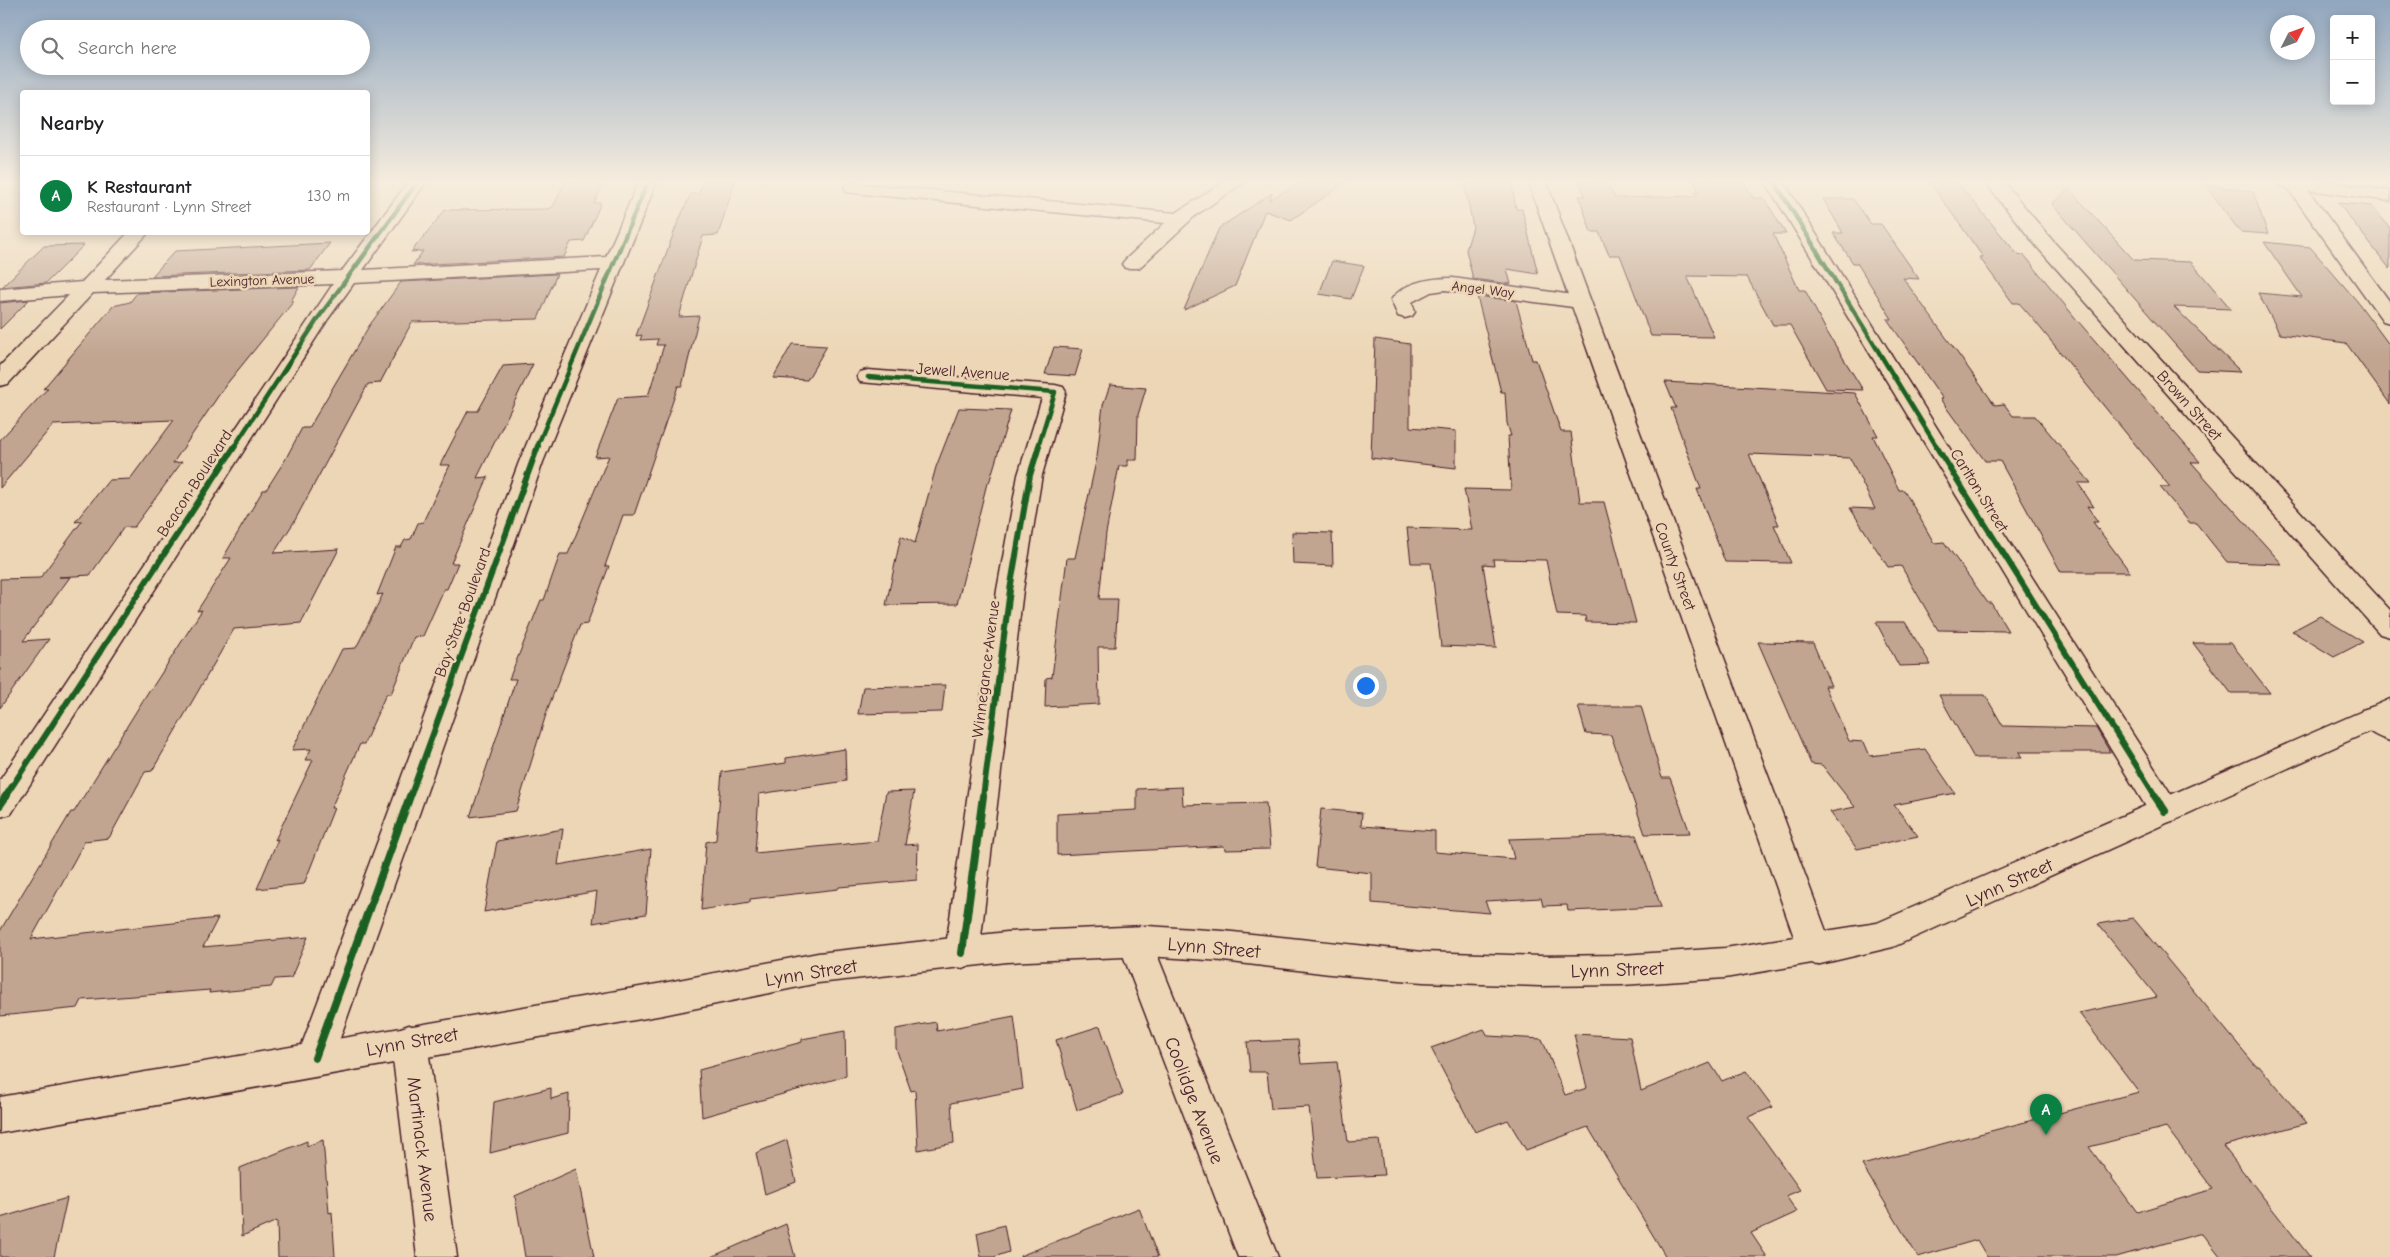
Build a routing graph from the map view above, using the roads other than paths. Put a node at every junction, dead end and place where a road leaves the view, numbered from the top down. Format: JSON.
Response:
{"nodes":[{"id":1,"x":133,"y":240,"type":"edge"},
{"id":2,"x":375,"y":240,"type":"edge"},
{"id":3,"x":623,"y":240,"type":"edge"},
{"id":4,"x":1158,"y":240,"type":"edge"},
{"id":5,"x":1558,"y":240,"type":"edge"},
{"id":6,"x":1810,"y":240,"type":"edge"},
{"id":7,"x":2041,"y":240,"type":"edge"},
{"id":8,"x":2332,"y":240,"type":"edge"},
{"id":9,"x":614,"y":262,"type":"junction"},
{"id":10,"x":1132,"y":264,"type":"dead end"},
{"id":11,"x":347,"y":277,"type":"junction"},
{"id":12,"x":88,"y":287,"type":"junction"},
{"id":13,"x":0,"y":295,"type":"edge"},
{"id":14,"x":1580,"y":302,"type":"junction"},
{"id":15,"x":1405,"y":312,"type":"dead end"},
{"id":16,"x":2390,"y":317,"type":"edge"},
{"id":17,"x":868,"y":377,"type":"dead end"},
{"id":18,"x":0,"y":379,"type":"edge"},
{"id":19,"x":1055,"y":392,"type":"joint"},
{"id":20,"x":2390,"y":627,"type":"edge"},
{"id":21,"x":2384,"y":719,"type":"edge"},
{"id":22,"x":0,"y":805,"type":"edge"},
{"id":23,"x":2165,"y":811,"type":"junction"},
{"id":24,"x":1135,"y":942,"type":"junction"},
{"id":25,"x":1816,"y":950,"type":"junction"},
{"id":26,"x":962,"y":952,"type":"junction"},
{"id":27,"x":409,"y":1042,"type":"junction"},
{"id":28,"x":314,"y":1058,"type":"junction"},
{"id":29,"x":0,"y":1115,"type":"edge"},
{"id":30,"x":437,"y":1257,"type":"edge"},
{"id":31,"x":1258,"y":1257,"type":"edge"}],
"edges":[{"from":1,"to":12,"type":"street"},
{"from":2,"to":11,"type":"street","name":"Beacon Boulevard"},
{"from":3,"to":9,"type":"street","name":"Bay State Boulevard"},
{"from":4,"to":10,"type":"street"},
{"from":5,"to":14,"type":"street","name":"County Street"},
{"from":6,"to":23,"type":"street","name":"Carlton Street"},
{"from":7,"to":20,"type":"street","name":"Brown Street"},
{"from":8,"to":16,"type":"street"},
{"from":9,"to":11,"type":"street","name":"Lexington Avenue"},
{"from":9,"to":28,"type":"street","name":"Bay State Boulevard"},
{"from":11,"to":12,"type":"street","name":"Lexington Avenue"},
{"from":11,"to":22,"type":"street","name":"Beacon Boulevard"},
{"from":12,"to":13,"type":"street","name":"Lexington Avenue"},
{"from":12,"to":18,"type":"street"},
{"from":14,"to":15,"type":"street","name":"Angel Way"},
{"from":14,"to":25,"type":"street","name":"County Street"},
{"from":17,"to":19,"type":"street","name":"Jewell Avenue"},
{"from":19,"to":26,"type":"street","name":"Winnegance Avenue"},
{"from":21,"to":23,"type":"street","name":"Lynn Street"},
{"from":23,"to":25,"type":"street","name":"Lynn Street"},
{"from":24,"to":25,"type":"street","name":"Lynn Street"},
{"from":24,"to":26,"type":"street","name":"Lynn Street"},
{"from":24,"to":31,"type":"street","name":"Coolidge Avenue"},
{"from":26,"to":27,"type":"street","name":"Lynn Street"},
{"from":27,"to":28,"type":"street","name":"Lynn Street"},
{"from":27,"to":30,"type":"street","name":"Martinack Avenue"},
{"from":28,"to":29,"type":"street","name":"Lynn Street"}]}
